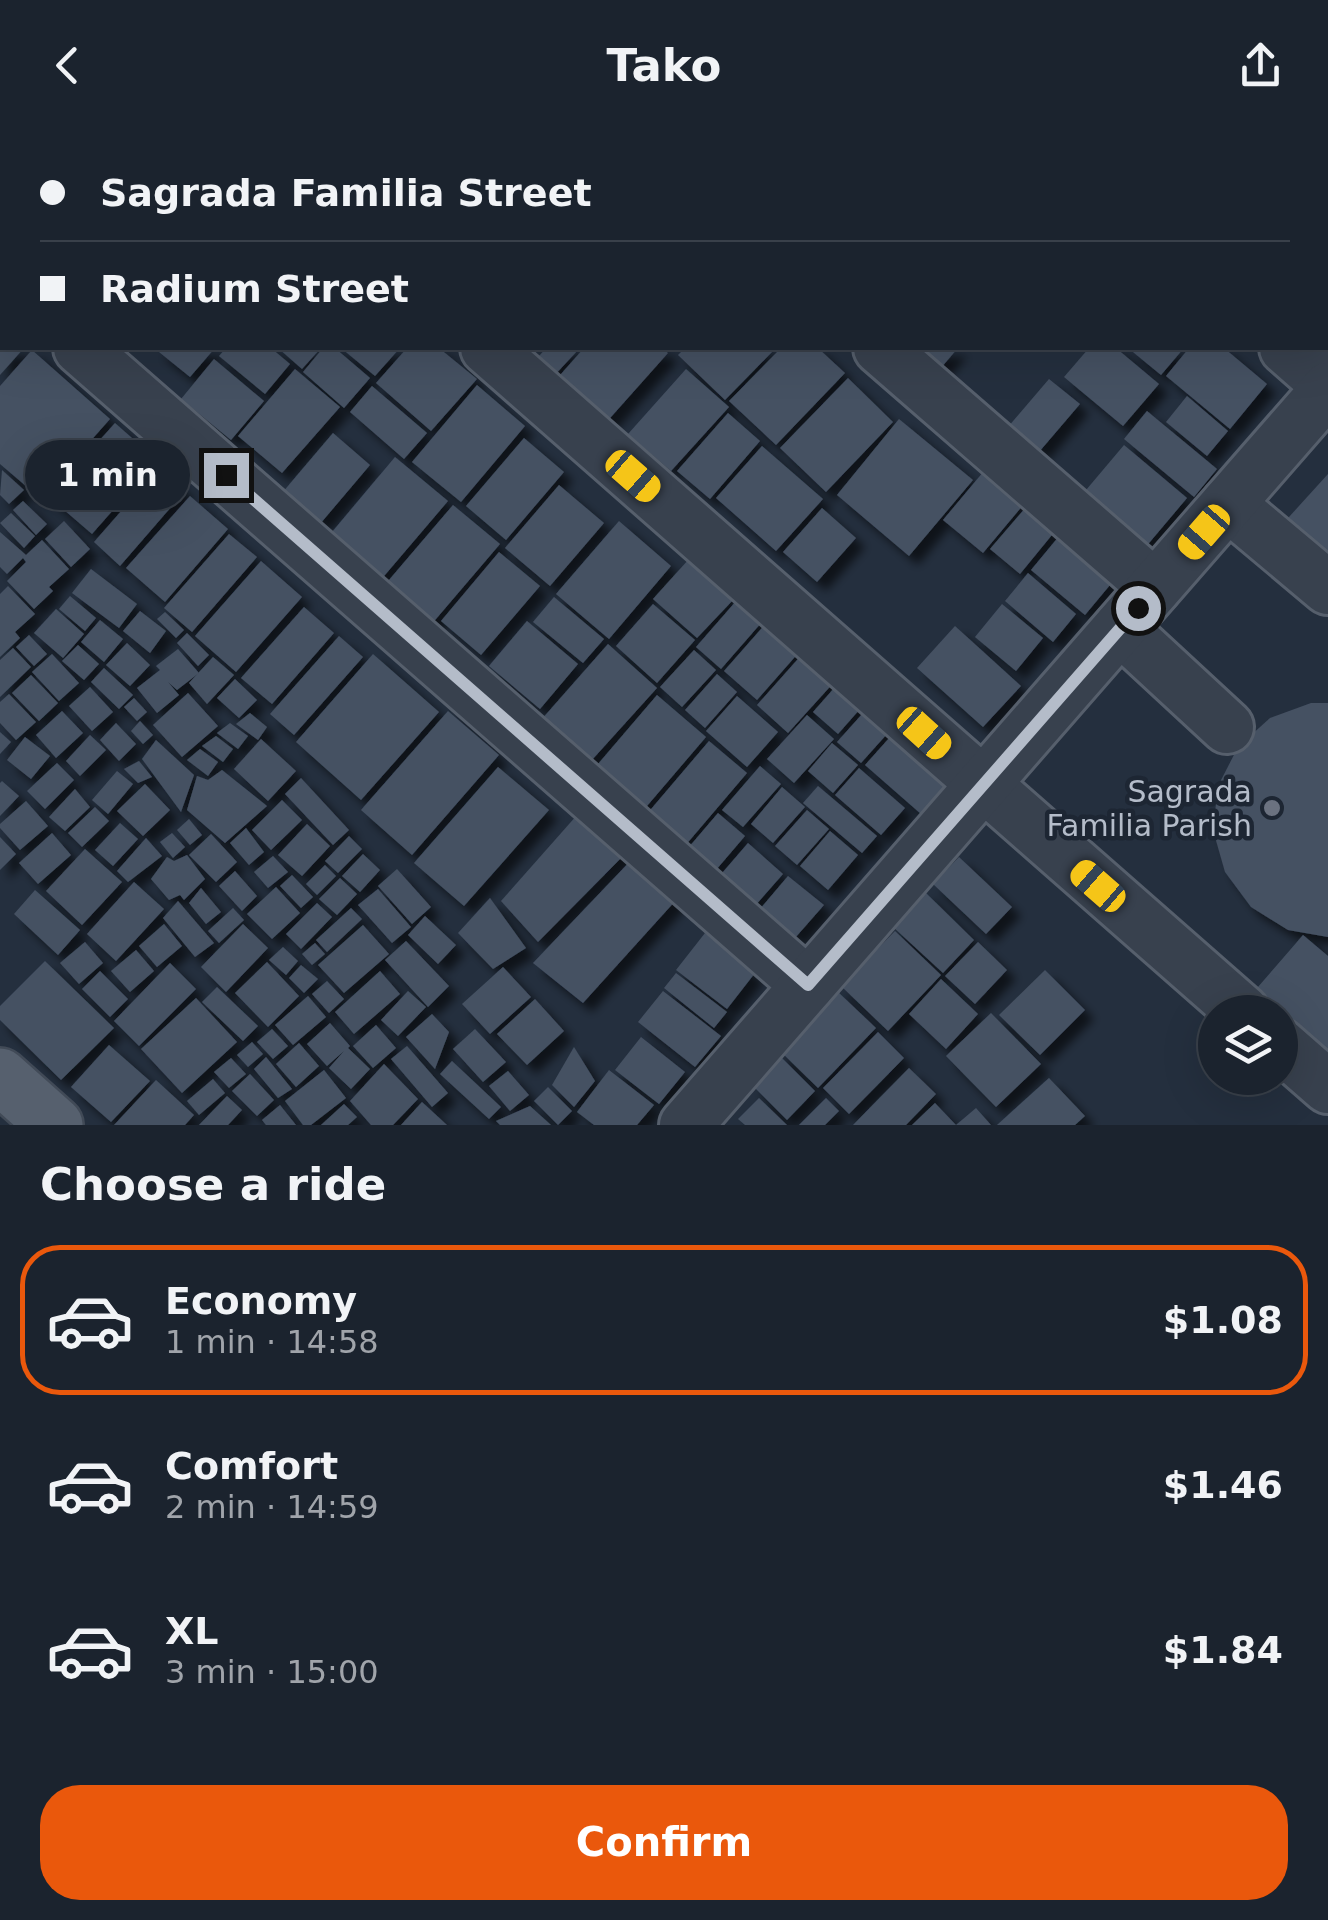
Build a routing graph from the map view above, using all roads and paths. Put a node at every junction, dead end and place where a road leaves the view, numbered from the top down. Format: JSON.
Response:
{"nodes":[{"id":1,"x":82,"y":350,"type":"edge"},
{"id":2,"x":489,"y":350,"type":"edge"},
{"id":3,"x":882,"y":350,"type":"edge"},
{"id":4,"x":1288,"y":350,"type":"edge"},
{"id":5,"x":1328,"y":387,"type":"edge"},
{"id":6,"x":1228,"y":504,"type":"junction"},
{"id":7,"x":1155,"y":587,"type":"junction"},
{"id":8,"x":1328,"y":588,"type":"edge"},
{"id":9,"x":1120,"y":628,"type":"junction"},
{"id":10,"x":1227,"y":727,"type":"dead end"},
{"id":11,"x":983,"y":785,"type":"junction"},
{"id":12,"x":808,"y":985,"type":"junction"},
{"id":13,"x":1224,"y":995,"type":"edge"},
{"id":14,"x":1298,"y":1061,"type":"edge"},
{"id":15,"x":0,"y":1076,"type":"edge"},
{"id":16,"x":1328,"y":1087,"type":"edge"},
{"id":17,"x":56,"y":1125,"type":"edge"},
{"id":18,"x":686,"y":1125,"type":"edge"}],
"edges":[{"from":1,"to":12,"type":"street"},
{"from":2,"to":11,"type":"street"},
{"from":3,"to":7,"type":"street"},
{"from":4,"to":5,"type":"street"},
{"from":5,"to":6,"type":"street"},
{"from":6,"to":7,"type":"street"},
{"from":6,"to":8,"type":"street"},
{"from":7,"to":9,"type":"street"},
{"from":9,"to":10,"type":"street"},
{"from":9,"to":11,"type":"street"},
{"from":11,"to":12,"type":"street"},
{"from":11,"to":13,"type":"street"},
{"from":12,"to":18,"type":"street"},
{"from":14,"to":16,"type":"street"},
{"from":15,"to":17,"type":"main road"}]}
